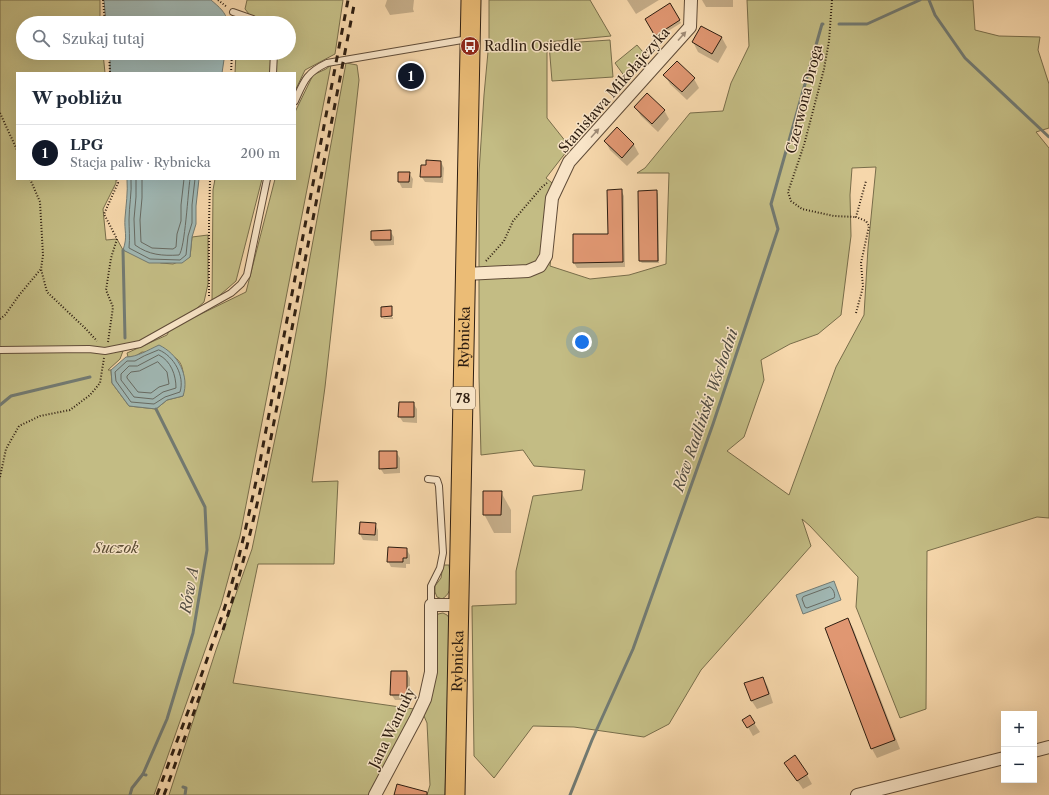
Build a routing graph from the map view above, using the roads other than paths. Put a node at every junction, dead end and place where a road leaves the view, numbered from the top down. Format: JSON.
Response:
{"nodes":[{"id":1,"x":470,"y":0,"type":"edge"},
{"id":2,"x":691,"y":0,"type":"edge"},
{"id":3,"x":233,"y":12,"type":"road end"},
{"id":4,"x":244,"y":16,"type":"edge"},
{"id":5,"x":470,"y":39,"type":"junction"},
{"id":6,"x":274,"y":60,"type":"edge"},
{"id":7,"x":273,"y":72,"type":"edge"},
{"id":8,"x":296,"y":99,"type":"edge"},
{"id":9,"x":267,"y":180,"type":"edge"},
{"id":10,"x":466,"y":274,"type":"junction"},
{"id":11,"x":0,"y":350,"type":"edge"},
{"id":12,"x":428,"y":479,"type":"dead end"},
{"id":13,"x":431,"y":605,"type":"junction"},
{"id":14,"x":460,"y":605,"type":"junction"},
{"id":15,"x":1049,"y":747,"type":"edge"},
{"id":16,"x":1037,"y":750,"type":"edge"},
{"id":17,"x":1001,"y":759,"type":"edge"},
{"id":18,"x":375,"y":795,"type":"edge"},
{"id":19,"x":455,"y":795,"type":"edge"},
{"id":20,"x":857,"y":795,"type":"edge"}],
"edges":[{"from":1,"to":5,"type":"main road","name":"Rybnicka","number":"78"},
{"from":10,"to":2,"type":"street","name":"Stanisława Mikołajczyka","one_way":true},
{"from":3,"to":4,"type":"lane"},
{"from":5,"to":8,"type":"lane"},
{"from":5,"to":10,"type":"main road","name":"Rybnicka","number":"78"},
{"from":6,"to":7,"type":"lane"},
{"from":9,"to":11,"type":"lane"},
{"from":10,"to":14,"type":"main road","name":"Rybnicka","number":"78"},
{"from":12,"to":13,"type":"lane"},
{"from":13,"to":14,"type":"street"},
{"from":13,"to":18,"type":"street","name":"Jana Wantuły"},
{"from":14,"to":19,"type":"main road","name":"Rybnicka","number":"78"},
{"from":15,"to":16,"type":"street"},
{"from":17,"to":20,"type":"street"}]}
